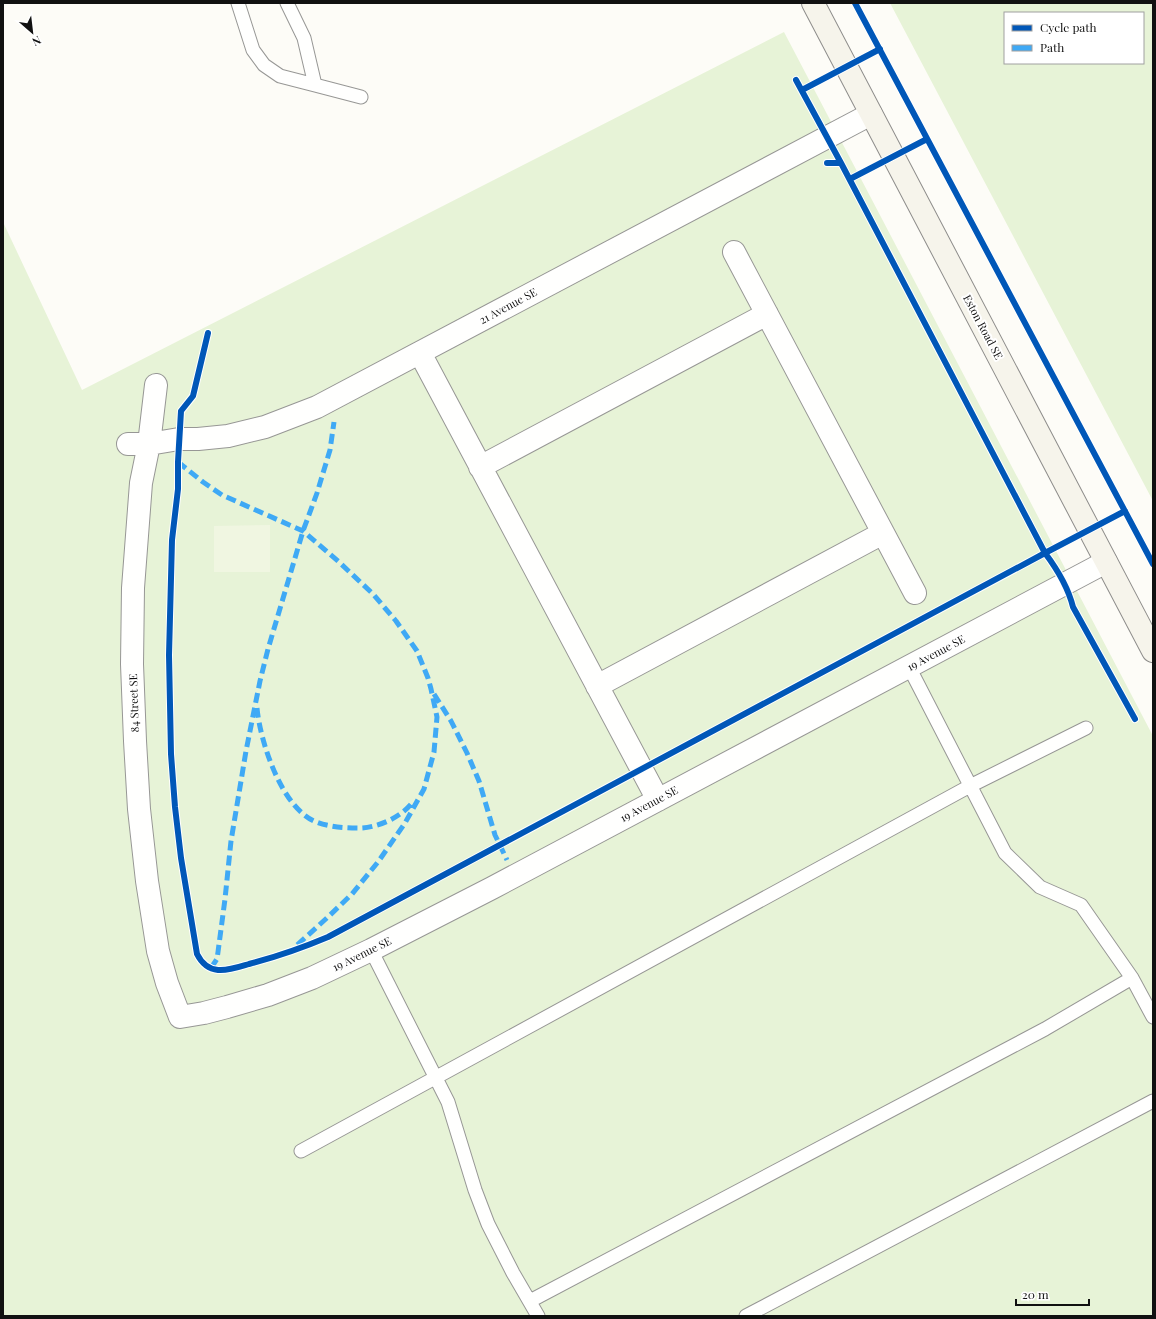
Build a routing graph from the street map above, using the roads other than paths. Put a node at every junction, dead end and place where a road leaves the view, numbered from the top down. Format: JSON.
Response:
{"nodes":[{"id":1,"x":238,"y":3,"type":"edge"},
{"id":2,"x":287,"y":3,"type":"edge"},
{"id":3,"x":813,"y":3,"type":"edge"},
{"id":4,"x":315,"y":85,"type":"junction"},
{"id":5,"x":361,"y":97,"type":"dead end"},
{"id":6,"x":871,"y":114,"type":"junction"},
{"id":7,"x":734,"y":252,"type":"dead end"},
{"id":8,"x":767,"y":314,"type":"junction"},
{"id":9,"x":420,"y":352,"type":"junction"},
{"id":10,"x":156,"y":385,"type":"dead end"},
{"id":11,"x":128,"y":444,"type":"dead end"},
{"id":12,"x":149,"y":444,"type":"junction"},
{"id":13,"x":480,"y":467,"type":"junction"},
{"id":14,"x":883,"y":533,"type":"junction"},
{"id":15,"x":1106,"y":562,"type":"junction"},
{"id":16,"x":915,"y":593,"type":"dead end"},
{"id":17,"x":1153,"y":651,"type":"edge"},
{"id":18,"x":909,"y":667,"type":"junction"},
{"id":19,"x":597,"y":686,"type":"junction"},
{"id":20,"x":1086,"y":728,"type":"dead end"},
{"id":21,"x":970,"y":786,"type":"junction"},
{"id":22,"x":658,"y":800,"type":"junction"},
{"id":23,"x":371,"y":950,"type":"junction"},
{"id":24,"x":1132,"y":978,"type":"junction"},
{"id":25,"x":180,"y":1017,"type":"joint"},
{"id":26,"x":1153,"y":1017,"type":"edge"},
{"id":27,"x":436,"y":1077,"type":"junction"},
{"id":28,"x":1153,"y":1101,"type":"edge"},
{"id":29,"x":301,"y":1151,"type":"dead end"},
{"id":30,"x":530,"y":1301,"type":"junction"},
{"id":31,"x":538,"y":1316,"type":"edge"},
{"id":32,"x":746,"y":1316,"type":"edge"}],
"edges":[{"from":1,"to":4,"type":"lane"},
{"from":2,"to":4,"type":"lane"},
{"from":3,"to":6,"type":"street","name":"Eston Road SE"},
{"from":4,"to":5,"type":"lane"},
{"from":6,"to":9,"type":"street","name":"21 Avenue SE"},
{"from":6,"to":15,"type":"street","name":"Eston Road SE"},
{"from":7,"to":8,"type":"street"},
{"from":8,"to":13,"type":"street"},
{"from":8,"to":14,"type":"street"},
{"from":9,"to":12,"type":"street","name":"21 Avenue SE"},
{"from":9,"to":13,"type":"street"},
{"from":10,"to":12,"type":"street","name":"84 Street SE"},
{"from":11,"to":12,"type":"street","name":"21 Avenue SE"},
{"from":12,"to":25,"type":"street","name":"84 Street SE"},
{"from":13,"to":19,"type":"street"},
{"from":14,"to":16,"type":"street"},
{"from":14,"to":19,"type":"street"},
{"from":15,"to":17,"type":"street","name":"Eston Road SE"},
{"from":15,"to":18,"type":"street","name":"19 Avenue SE"},
{"from":18,"to":21,"type":"lane"},
{"from":18,"to":22,"type":"street","name":"19 Avenue SE"},
{"from":19,"to":22,"type":"street"},
{"from":20,"to":21,"type":"lane"},
{"from":21,"to":24,"type":"lane"},
{"from":21,"to":27,"type":"lane"},
{"from":22,"to":23,"type":"street","name":"19 Avenue SE"},
{"from":23,"to":25,"type":"street","name":"19 Avenue SE"},
{"from":23,"to":27,"type":"lane"},
{"from":24,"to":26,"type":"lane"},
{"from":24,"to":30,"type":"lane"},
{"from":27,"to":29,"type":"lane"},
{"from":27,"to":30,"type":"lane"},
{"from":28,"to":32,"type":"lane"},
{"from":30,"to":31,"type":"lane"}]}
